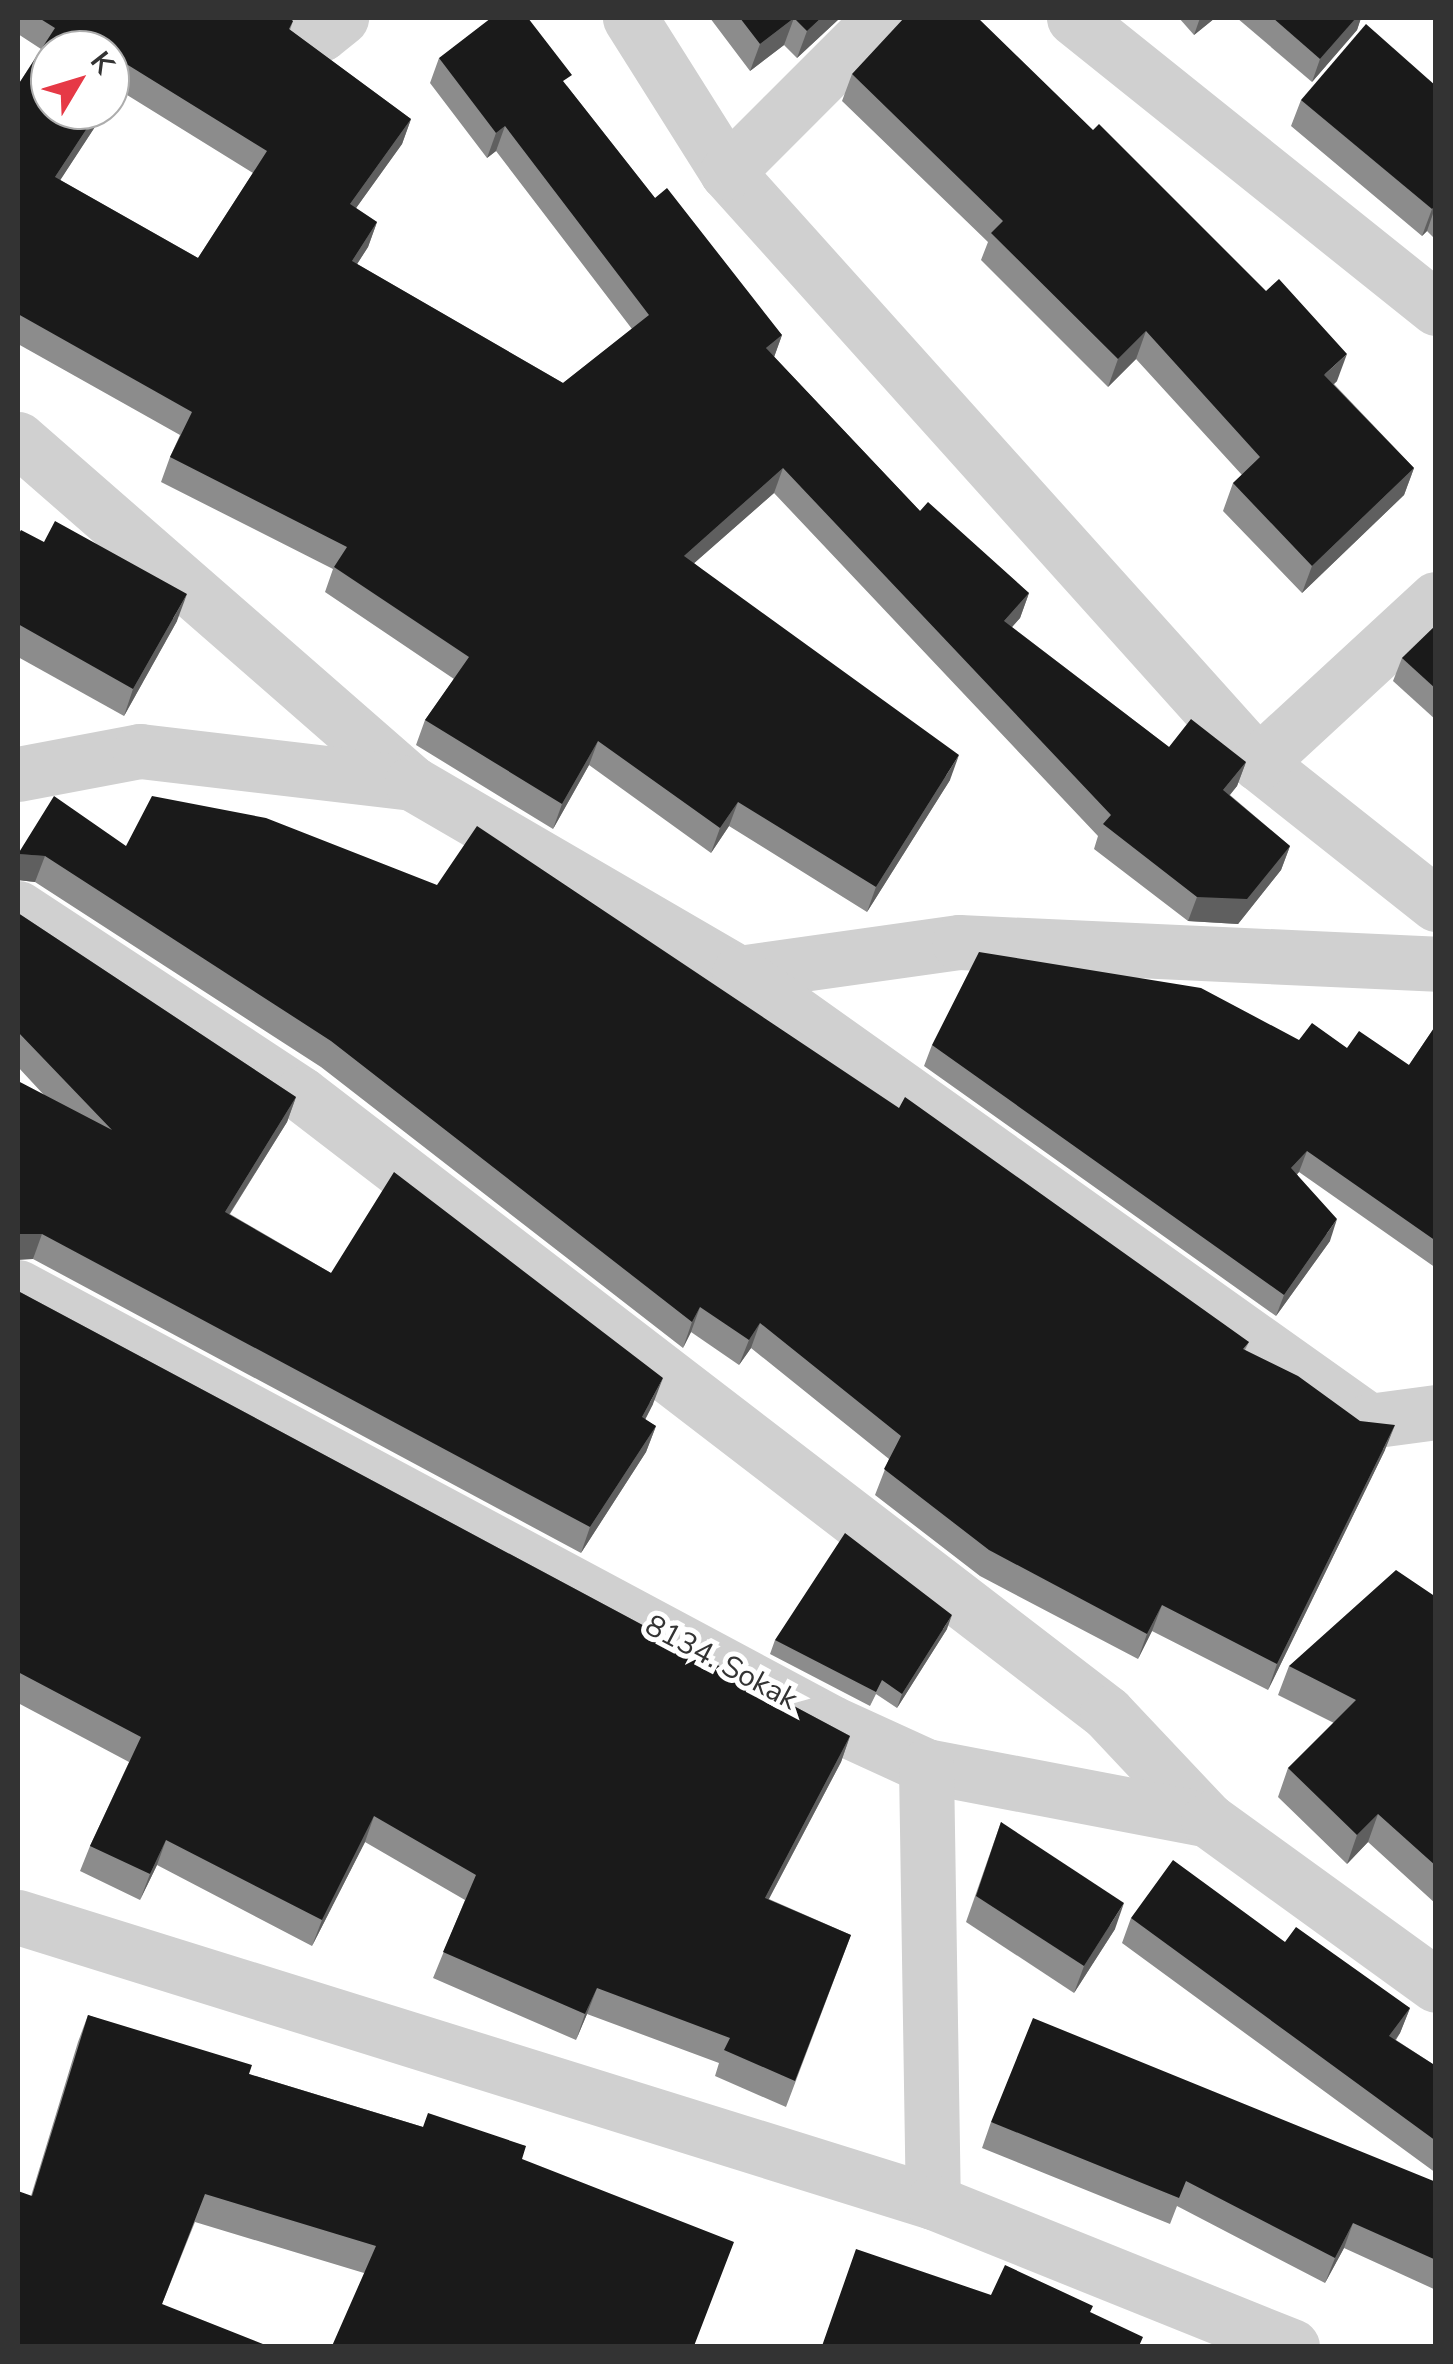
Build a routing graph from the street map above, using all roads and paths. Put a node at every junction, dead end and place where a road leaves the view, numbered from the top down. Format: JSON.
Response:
{"nodes":[{"id":1,"x":299,"y":18,"type":"edge"},
{"id":2,"x":341,"y":18,"type":"edge"},
{"id":3,"x":630,"y":18,"type":"edge"},
{"id":4,"x":881,"y":18,"type":"edge"},
{"id":5,"x":1074,"y":18,"type":"edge"},
{"id":6,"x":727,"y":172,"type":"junction"},
{"id":7,"x":1436,"y":308,"type":"edge"},
{"id":8,"x":18,"y":439,"type":"edge"},
{"id":9,"x":1436,"y":599,"type":"edge"},
{"id":10,"x":1258,"y":764,"type":"junction"},
{"id":11,"x":18,"y":774,"type":"edge"},
{"id":12,"x":412,"y":783,"type":"junction"},
{"id":13,"x":1436,"y":904,"type":"edge"},
{"id":14,"x":18,"y":908,"type":"edge"},
{"id":15,"x":1436,"y":964,"type":"edge"},
{"id":16,"x":739,"y":973,"type":"junction"},
{"id":17,"x":18,"y":1288,"type":"edge"},
{"id":18,"x":1436,"y":1412,"type":"edge"},
{"id":19,"x":926,"y":1766,"type":"junction"},
{"id":20,"x":1208,"y":1820,"type":"junction"},
{"id":21,"x":18,"y":1917,"type":"edge"},
{"id":22,"x":1436,"y":1985,"type":"edge"},
{"id":23,"x":933,"y":2202,"type":"junction"},
{"id":24,"x":1292,"y":2346,"type":"edge"}],
"edges":[{"from":1,"to":2,"type":"street"},
{"from":3,"to":6,"type":"street"},
{"from":4,"to":6,"type":"street"},
{"from":5,"to":7,"type":"street"},
{"from":6,"to":10,"type":"street"},
{"from":8,"to":12,"type":"street"},
{"from":9,"to":10,"type":"street"},
{"from":10,"to":13,"type":"street"},
{"from":11,"to":12,"type":"street"},
{"from":12,"to":16,"type":"street"},
{"from":14,"to":20,"type":"street"},
{"from":15,"to":16,"type":"street"},
{"from":16,"to":18,"type":"street"},
{"from":17,"to":19,"type":"street","name":"8134. Sokak"},
{"from":19,"to":20,"type":"street","name":"8134. Sokak"},
{"from":19,"to":23,"type":"street"},
{"from":20,"to":22,"type":"street","name":"8134. Sokak"},
{"from":21,"to":23,"type":"street"},
{"from":23,"to":24,"type":"street"}]}
